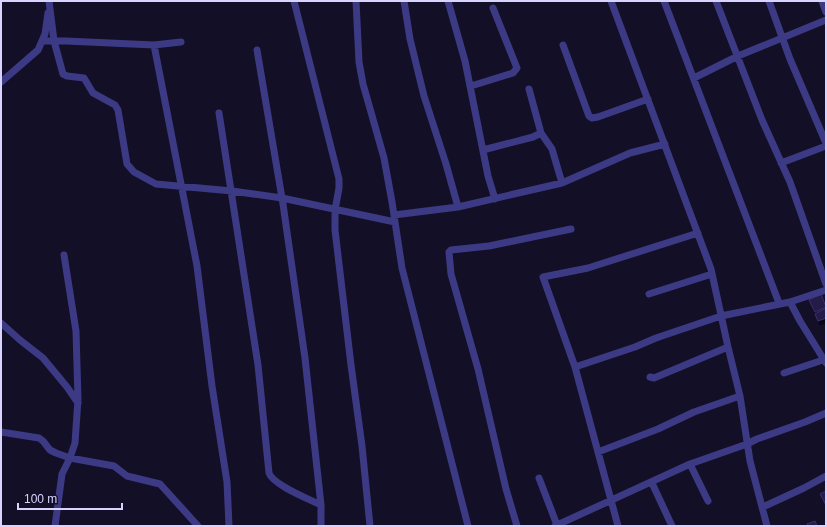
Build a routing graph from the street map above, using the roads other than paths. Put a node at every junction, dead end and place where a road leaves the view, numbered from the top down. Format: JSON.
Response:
{"nodes":[{"id":1,"x":294,"y":1,"type":"edge"},
{"id":2,"x":356,"y":1,"type":"edge"},
{"id":3,"x":404,"y":1,"type":"edge"},
{"id":4,"x":448,"y":1,"type":"edge"},
{"id":5,"x":611,"y":1,"type":"edge"},
{"id":6,"x":664,"y":1,"type":"edge"},
{"id":7,"x":716,"y":1,"type":"edge"},
{"id":8,"x":769,"y":1,"type":"edge"},
{"id":9,"x":822,"y":1,"type":"edge"},
{"id":10,"x":50,"y":2,"type":"edge"},
{"id":11,"x":493,"y":8,"type":"dead end"},
{"id":12,"x":826,"y":12,"type":"edge"},
{"id":13,"x":826,"y":20,"type":"edge"},
{"id":14,"x":783,"y":37,"type":"junction"},
{"id":15,"x":43,"y":41,"type":"junction"},
{"id":16,"x":54,"y":41,"type":"junction"},
{"id":17,"x":181,"y":42,"type":"dead end"},
{"id":18,"x":154,"y":45,"type":"junction"},
{"id":19,"x":563,"y":45,"type":"dead end"},
{"id":20,"x":257,"y":50,"type":"dead end"},
{"id":21,"x":738,"y":56,"type":"junction"},
{"id":22,"x":694,"y":78,"type":"junction"},
{"id":23,"x":1,"y":82,"type":"edge"},
{"id":24,"x":471,"y":86,"type":"junction"},
{"id":25,"x":529,"y":89,"type":"dead end"},
{"id":26,"x":648,"y":99,"type":"junction"},
{"id":27,"x":219,"y":113,"type":"dead end"},
{"id":28,"x":541,"y":133,"type":"junction"},
{"id":29,"x":665,"y":144,"type":"junction"},
{"id":30,"x":826,"y":144,"type":"edge"},
{"id":31,"x":484,"y":150,"type":"junction"},
{"id":32,"x":781,"y":163,"type":"junction"},
{"id":33,"x":562,"y":184,"type":"junction"},
{"id":34,"x":182,"y":186,"type":"junction"},
{"id":35,"x":232,"y":191,"type":"junction"},
{"id":36,"x":282,"y":198,"type":"junction"},
{"id":37,"x":495,"y":199,"type":"junction"},
{"id":38,"x":458,"y":207,"type":"junction"},
{"id":39,"x":335,"y":210,"type":"junction"},
{"id":40,"x":395,"y":219,"type":"junction"},
{"id":41,"x":571,"y":229,"type":"dead end"},
{"id":42,"x":698,"y":233,"type":"junction"},
{"id":43,"x":64,"y":255,"type":"dead end"},
{"id":44,"x":712,"y":274,"type":"junction"},
{"id":45,"x":826,"y":284,"type":"edge"},
{"id":46,"x":826,"y":290,"type":"edge"},
{"id":47,"x":649,"y":294,"type":"dead end"},
{"id":48,"x":790,"y":302,"type":"junction"},
{"id":49,"x":779,"y":303,"type":"junction"},
{"id":50,"x":721,"y":316,"type":"junction"},
{"id":51,"x":1,"y":323,"type":"edge"},
{"id":52,"x":728,"y":347,"type":"junction"},
{"id":53,"x":825,"y":361,"type":"edge"},
{"id":54,"x":575,"y":367,"type":"junction"},
{"id":55,"x":784,"y":372,"type":"dead end"},
{"id":56,"x":650,"y":377,"type":"dead end"},
{"id":57,"x":740,"y":396,"type":"junction"},
{"id":58,"x":78,"y":404,"type":"junction"},
{"id":59,"x":826,"y":413,"type":"edge"},
{"id":60,"x":1,"y":432,"type":"edge"},
{"id":61,"x":747,"y":444,"type":"junction"},
{"id":62,"x":598,"y":452,"type":"junction"},
{"id":63,"x":70,"y":458,"type":"junction"},
{"id":64,"x":690,"y":464,"type":"junction"},
{"id":65,"x":826,"y":476,"type":"edge"},
{"id":66,"x":539,"y":478,"type":"dead end"},
{"id":67,"x":652,"y":483,"type":"junction"},
{"id":68,"x":612,"y":500,"type":"junction"},
{"id":69,"x":708,"y":501,"type":"dead end"},
{"id":70,"x":320,"y":505,"type":"junction"},
{"id":71,"x":763,"y":508,"type":"junction"},
{"id":72,"x":55,"y":526,"type":"edge"},
{"id":73,"x":198,"y":526,"type":"edge"},
{"id":74,"x":229,"y":526,"type":"edge"},
{"id":75,"x":321,"y":526,"type":"edge"},
{"id":76,"x":370,"y":526,"type":"edge"},
{"id":77,"x":468,"y":526,"type":"edge"},
{"id":78,"x":517,"y":526,"type":"edge"},
{"id":79,"x":556,"y":526,"type":"edge"},
{"id":80,"x":618,"y":526,"type":"edge"},
{"id":81,"x":672,"y":526,"type":"edge"},
{"id":82,"x":768,"y":526,"type":"edge"}],
"edges":[{"from":1,"to":39,"type":"street"},
{"from":2,"to":40,"type":"street"},
{"from":3,"to":38,"type":"street"},
{"from":4,"to":24,"type":"street"},
{"from":5,"to":26,"type":"street"},
{"from":6,"to":22,"type":"street"},
{"from":7,"to":21,"type":"street"},
{"from":8,"to":14,"type":"street"},
{"from":9,"to":12,"type":"street"},
{"from":10,"to":15,"type":"street"},
{"from":10,"to":16,"type":"street"},
{"from":11,"to":24,"type":"street"},
{"from":13,"to":14,"type":"street"},
{"from":14,"to":21,"type":"street"},
{"from":14,"to":30,"type":"street"},
{"from":15,"to":16,"type":"street"},
{"from":15,"to":23,"type":"street"},
{"from":16,"to":18,"type":"street"},
{"from":16,"to":34,"type":"street"},
{"from":17,"to":18,"type":"street"},
{"from":18,"to":34,"type":"street"},
{"from":19,"to":26,"type":"street"},
{"from":20,"to":36,"type":"street"},
{"from":21,"to":22,"type":"street"},
{"from":21,"to":32,"type":"street"},
{"from":22,"to":49,"type":"street"},
{"from":24,"to":31,"type":"street"},
{"from":25,"to":28,"type":"street"},
{"from":26,"to":29,"type":"street"},
{"from":27,"to":35,"type":"street"},
{"from":28,"to":31,"type":"street"},
{"from":28,"to":33,"type":"street"},
{"from":29,"to":33,"type":"street"},
{"from":29,"to":42,"type":"street"},
{"from":30,"to":32,"type":"street"},
{"from":31,"to":37,"type":"street"},
{"from":32,"to":45,"type":"street"},
{"from":33,"to":37,"type":"street"},
{"from":34,"to":35,"type":"street"},
{"from":34,"to":74,"type":"street"},
{"from":35,"to":36,"type":"street"},
{"from":35,"to":70,"type":"street"},
{"from":36,"to":39,"type":"street"},
{"from":36,"to":70,"type":"street"},
{"from":37,"to":38,"type":"street"},
{"from":38,"to":40,"type":"street"},
{"from":39,"to":40,"type":"street"},
{"from":39,"to":76,"type":"street"},
{"from":40,"to":77,"type":"street"},
{"from":41,"to":78,"type":"street"},
{"from":42,"to":44,"type":"street"},
{"from":42,"to":54,"type":"street"},
{"from":43,"to":58,"type":"street"},
{"from":44,"to":47,"type":"street"},
{"from":44,"to":50,"type":"street"},
{"from":46,"to":48,"type":"street"},
{"from":48,"to":49,"type":"street"},
{"from":48,"to":53,"type":"street"},
{"from":49,"to":50,"type":"street"},
{"from":50,"to":52,"type":"street"},
{"from":50,"to":54,"type":"street"},
{"from":51,"to":58,"type":"street"},
{"from":52,"to":56,"type":"street"},
{"from":52,"to":57,"type":"street"},
{"from":53,"to":55,"type":"street"},
{"from":54,"to":62,"type":"street"},
{"from":57,"to":61,"type":"street"},
{"from":57,"to":62,"type":"street"},
{"from":58,"to":63,"type":"street"},
{"from":59,"to":61,"type":"street"},
{"from":60,"to":63,"type":"street"},
{"from":61,"to":64,"type":"street"},
{"from":61,"to":71,"type":"street"},
{"from":62,"to":68,"type":"street"},
{"from":63,"to":72,"type":"street"},
{"from":63,"to":73,"type":"street"},
{"from":64,"to":67,"type":"street"},
{"from":64,"to":69,"type":"street"},
{"from":65,"to":71,"type":"street"},
{"from":66,"to":79,"type":"street"},
{"from":67,"to":68,"type":"street"},
{"from":67,"to":81,"type":"street"},
{"from":68,"to":79,"type":"street"},
{"from":68,"to":80,"type":"street"},
{"from":70,"to":75,"type":"street"},
{"from":71,"to":82,"type":"street"}]}
